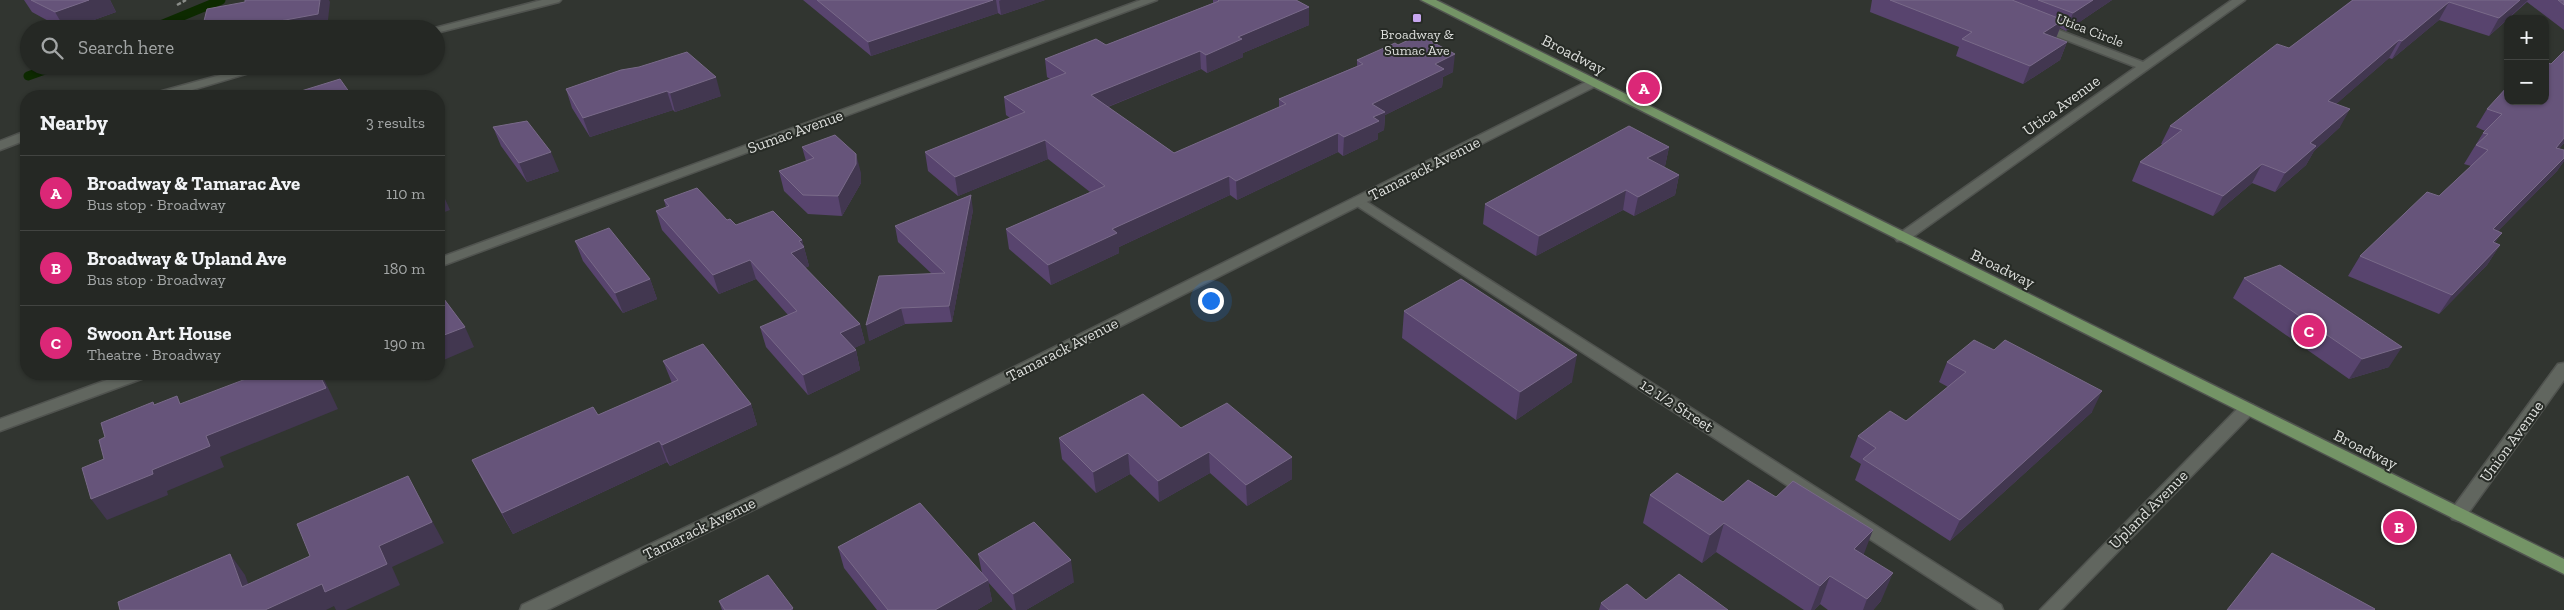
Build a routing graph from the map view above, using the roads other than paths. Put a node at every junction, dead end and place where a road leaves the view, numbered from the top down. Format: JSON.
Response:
{"nodes":[{"id":1,"x":555,"y":0,"type":"edge"},
{"id":2,"x":1151,"y":0,"type":"edge"},
{"id":3,"x":1427,"y":0,"type":"edge"},
{"id":4,"x":2239,"y":0,"type":"edge"},
{"id":5,"x":2024,"y":21,"type":"edge"},
{"id":6,"x":445,"y":28,"type":"edge"},
{"id":7,"x":2143,"y":66,"type":"junction"},
{"id":8,"x":235,"y":75,"type":"edge"},
{"id":9,"x":1592,"y":83,"type":"junction"},
{"id":10,"x":181,"y":90,"type":"edge"},
{"id":11,"x":20,"y":138,"type":"edge"},
{"id":12,"x":0,"y":146,"type":"edge"},
{"id":13,"x":1359,"y":201,"type":"junction"},
{"id":14,"x":1902,"y":238,"type":"junction"},
{"id":15,"x":445,"y":261,"type":"edge"},
{"id":16,"x":2564,"y":368,"type":"edge"},
{"id":17,"x":122,"y":380,"type":"edge"},
{"id":18,"x":2247,"y":409,"type":"junction"},
{"id":19,"x":0,"y":425,"type":"edge"},
{"id":20,"x":2458,"y":514,"type":"junction"},
{"id":21,"x":2564,"y":567,"type":"edge"},
{"id":22,"x":529,"y":610,"type":"edge"},
{"id":23,"x":1994,"y":610,"type":"edge"},
{"id":24,"x":2049,"y":610,"type":"edge"}],
"edges":[{"from":1,"to":6,"type":"street"},
{"from":2,"to":15,"type":"street","name":"Sumac Avenue"},
{"from":3,"to":9,"type":"main road","name":"Broadway"},
{"from":4,"to":7,"type":"street","name":"Utica Avenue"},
{"from":5,"to":7,"type":"street","name":"Utica Circle"},
{"from":7,"to":14,"type":"street","name":"Utica Avenue"},
{"from":8,"to":10,"type":"street"},
{"from":9,"to":13,"type":"street","name":"Tamarack Avenue"},
{"from":9,"to":14,"type":"main road","name":"Broadway"},
{"from":11,"to":12,"type":"street"},
{"from":13,"to":22,"type":"street","name":"Tamarack Avenue"},
{"from":13,"to":23,"type":"street","name":"12 1/2 Street"},
{"from":14,"to":18,"type":"main road","name":"Broadway"},
{"from":16,"to":20,"type":"street","name":"Union Avenue"},
{"from":17,"to":19,"type":"street"},
{"from":18,"to":20,"type":"main road","name":"Broadway"},
{"from":18,"to":24,"type":"street","name":"Upland Avenue"},
{"from":20,"to":21,"type":"main road","name":"Broadway"}]}
